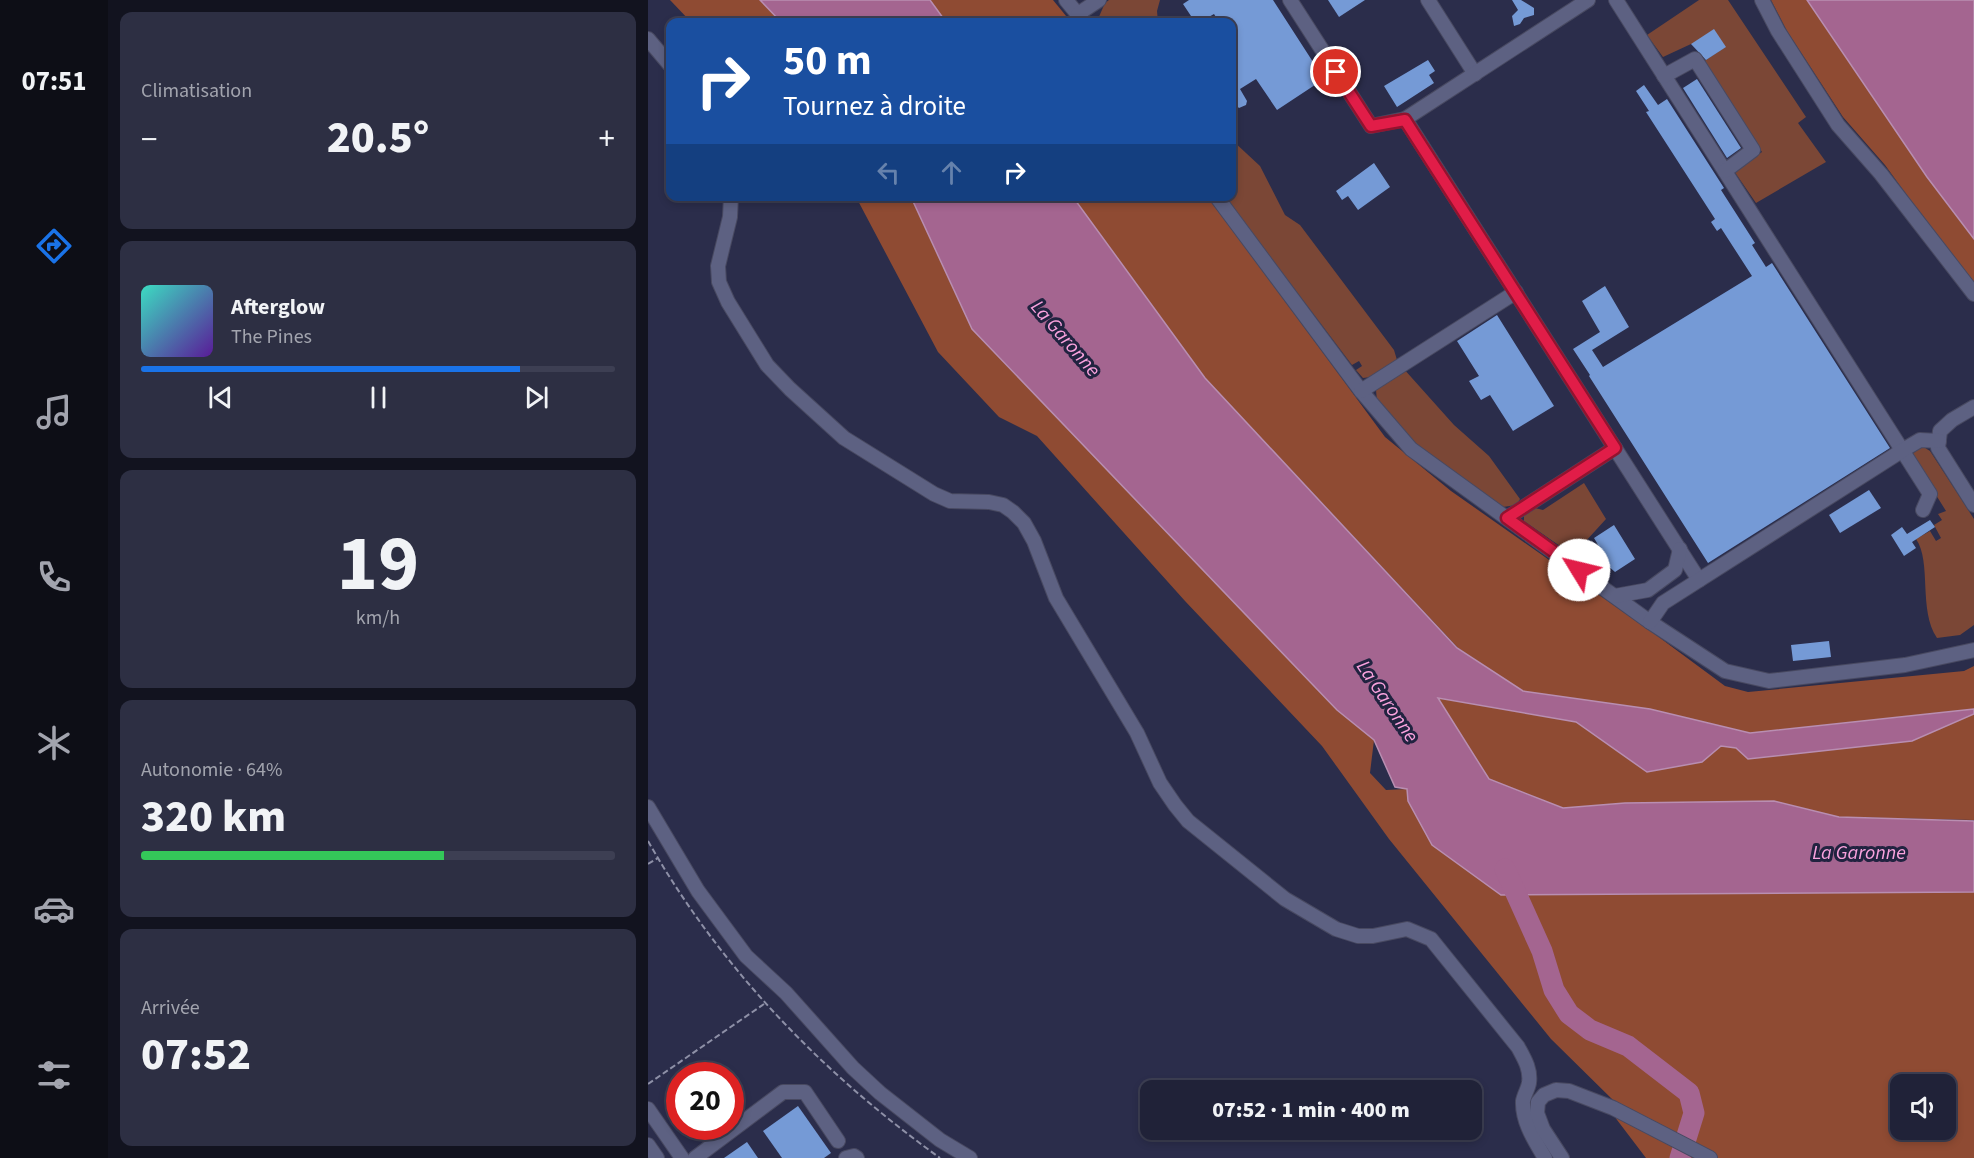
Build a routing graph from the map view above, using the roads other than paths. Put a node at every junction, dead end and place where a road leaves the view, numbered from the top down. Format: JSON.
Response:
{"nodes":[{"id":1,"x":1066,"y":0,"type":"edge"},
{"id":2,"x":1099,"y":0,"type":"edge"},
{"id":3,"x":1290,"y":0,"type":"edge"},
{"id":4,"x":1428,"y":0,"type":"edge"},
{"id":5,"x":1588,"y":0,"type":"edge"},
{"id":6,"x":1616,"y":0,"type":"edge"},
{"id":7,"x":1761,"y":0,"type":"edge"},
{"id":8,"x":1081,"y":18,"type":"edge"},
{"id":9,"x":648,"y":39,"type":"edge"},
{"id":10,"x":666,"y":60,"type":"edge"},
{"id":11,"x":1475,"y":74,"type":"junction"},
{"id":12,"x":1664,"y":76,"type":"junction"},
{"id":13,"x":1405,"y":120,"type":"junction"},
{"id":14,"x":1725,"y":171,"type":"junction"},
{"id":15,"x":731,"y":201,"type":"edge"},
{"id":16,"x":1220,"y":201,"type":"edge"},
{"id":17,"x":1516,"y":292,"type":"junction"},
{"id":18,"x":1974,"y":294,"type":"edge"},
{"id":19,"x":1361,"y":391,"type":"junction"},
{"id":20,"x":1974,"y":407,"type":"edge"},
{"id":21,"x":1939,"y":441,"type":"junction"},
{"id":22,"x":1615,"y":448,"type":"junction"},
{"id":23,"x":1903,"y":450,"type":"junction"},
{"id":24,"x":1974,"y":505,"type":"edge"},
{"id":25,"x":1923,"y":510,"type":"dead end"},
{"id":26,"x":1507,"y":518,"type":"junction"},
{"id":27,"x":1680,"y":549,"type":"junction"},
{"id":28,"x":1699,"y":580,"type":"junction"},
{"id":29,"x":1615,"y":596,"type":"junction"},
{"id":30,"x":1650,"y":622,"type":"junction"},
{"id":31,"x":1974,"y":650,"type":"edge"},
{"id":32,"x":648,"y":807,"type":"edge"},
{"id":33,"x":648,"y":1109,"type":"edge"},
{"id":34,"x":838,"y":1141,"type":"dead end"},
{"id":35,"x":648,"y":1145,"type":"edge"},
{"id":36,"x":657,"y":1158,"type":"edge"},
{"id":37,"x":682,"y":1158,"type":"edge"},
{"id":38,"x":695,"y":1158,"type":"edge"},
{"id":39,"x":846,"y":1158,"type":"edge"},
{"id":40,"x":857,"y":1158,"type":"edge"},
{"id":41,"x":970,"y":1158,"type":"edge"},
{"id":42,"x":1545,"y":1158,"type":"edge"},
{"id":43,"x":1562,"y":1158,"type":"edge"},
{"id":44,"x":1710,"y":1158,"type":"edge"}],
"edges":[{"from":1,"to":8,"type":"lane"},
{"from":2,"to":8,"type":"lane"},
{"from":3,"to":13,"type":"lane"},
{"from":4,"to":11,"type":"lane"},
{"from":5,"to":11,"type":"lane"},
{"from":6,"to":12,"type":"lane"},
{"from":7,"to":18,"type":"lane"},
{"from":9,"to":10,"type":"lane"},
{"from":11,"to":13,"type":"lane"},
{"from":12,"to":14,"type":"lane"},
{"from":12,"to":14,"type":"lane"},
{"from":13,"to":17,"type":"lane"},
{"from":14,"to":23,"type":"lane"},
{"from":15,"to":42,"type":"lane"},
{"from":16,"to":19,"type":"lane"},
{"from":17,"to":19,"type":"lane"},
{"from":17,"to":22,"type":"lane"},
{"from":19,"to":26,"type":"lane"},
{"from":20,"to":21,"type":"lane"},
{"from":21,"to":23,"type":"lane"},
{"from":21,"to":24,"type":"lane"},
{"from":22,"to":26,"type":"lane"},
{"from":22,"to":27,"type":"lane"},
{"from":23,"to":25,"type":"lane"},
{"from":23,"to":28,"type":"lane"},
{"from":26,"to":29,"type":"lane"},
{"from":27,"to":28,"type":"lane"},
{"from":27,"to":29,"type":"lane"},
{"from":28,"to":30,"type":"lane"},
{"from":29,"to":30,"type":"lane"},
{"from":30,"to":31,"type":"lane"},
{"from":32,"to":41,"type":"lane"},
{"from":33,"to":37,"type":"lane"},
{"from":34,"to":38,"type":"lane"},
{"from":35,"to":36,"type":"lane"},
{"from":39,"to":40,"type":"lane"},
{"from":43,"to":44,"type":"lane"}]}
